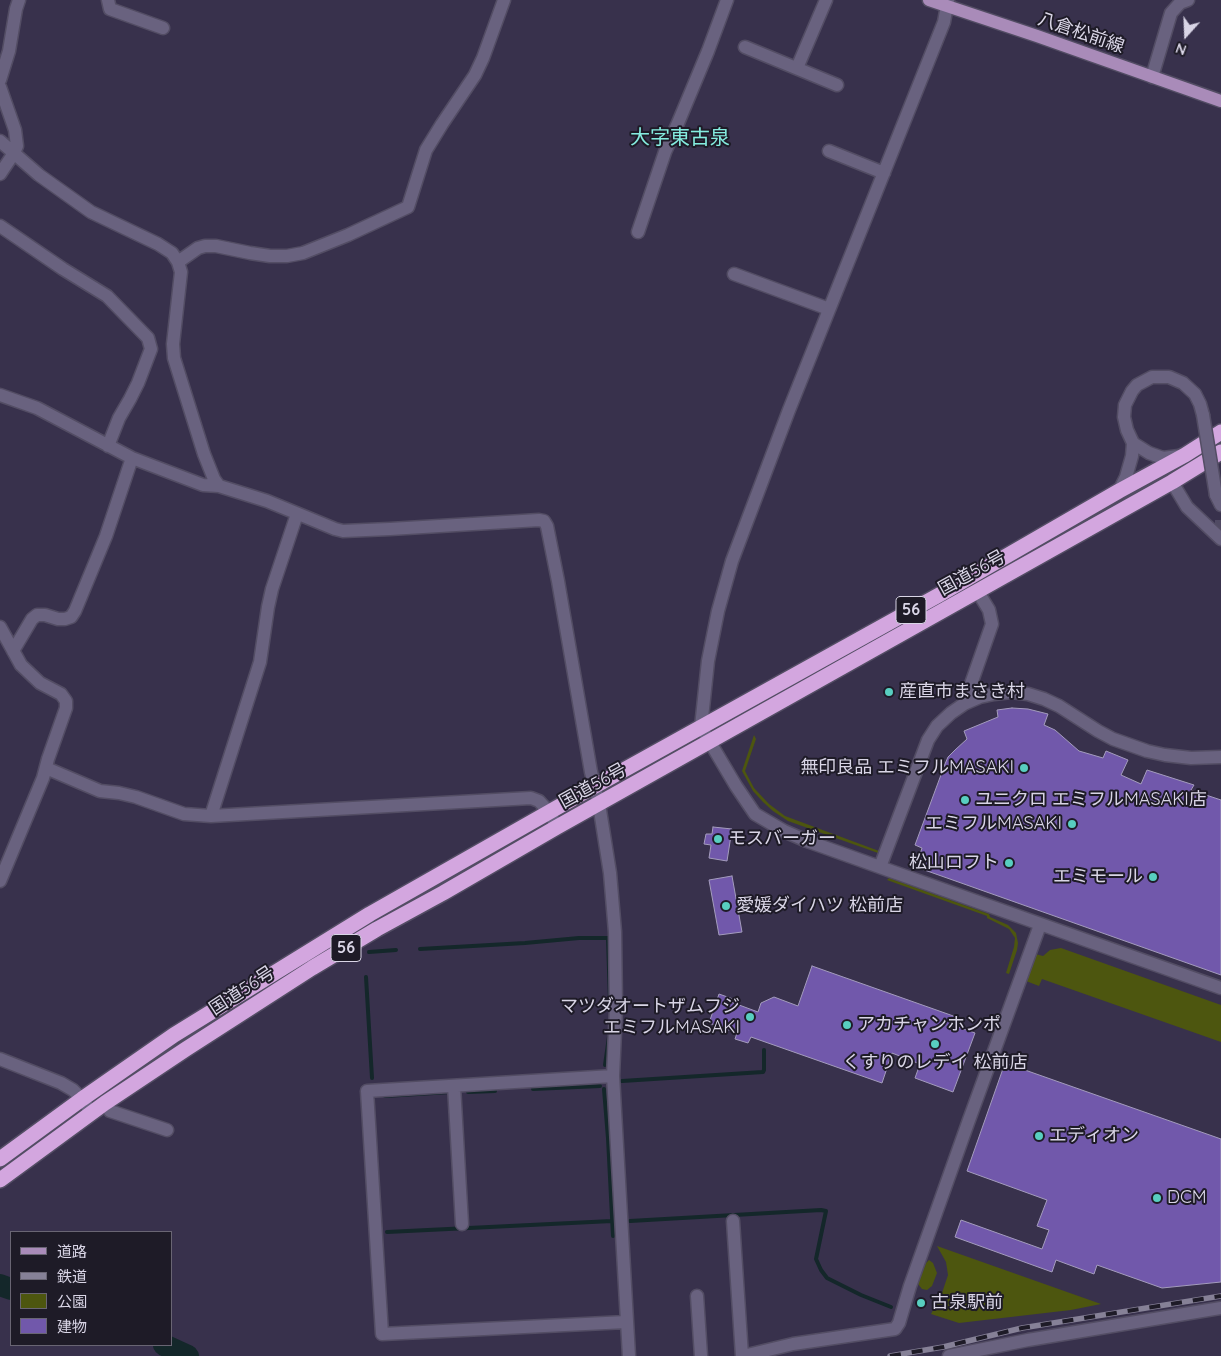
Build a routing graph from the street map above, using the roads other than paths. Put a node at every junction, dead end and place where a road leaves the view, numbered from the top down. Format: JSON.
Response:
{"nodes":[{"id":1,"x":20,"y":0,"type":"edge"},
{"id":2,"x":108,"y":0,"type":"edge"},
{"id":3,"x":504,"y":0,"type":"edge"},
{"id":4,"x":727,"y":0,"type":"edge"},
{"id":5,"x":826,"y":0,"type":"edge"},
{"id":6,"x":929,"y":0,"type":"edge"},
{"id":7,"x":1188,"y":0,"type":"edge"},
{"id":8,"x":948,"y":3,"type":"edge"},
{"id":9,"x":163,"y":28,"type":"dead end"},
{"id":10,"x":745,"y":47,"type":"dead end"},
{"id":11,"x":797,"y":68,"type":"junction"},
{"id":12,"x":1152,"y":77,"type":"junction"},
{"id":13,"x":0,"y":80,"type":"edge"},
{"id":14,"x":836,"y":85,"type":"dead end"},
{"id":15,"x":0,"y":87,"type":"edge"},
{"id":16,"x":1221,"y":101,"type":"edge"},
{"id":17,"x":0,"y":141,"type":"edge"},
{"id":18,"x":829,"y":151,"type":"dead end"},
{"id":19,"x":14,"y":153,"type":"junction"},
{"id":20,"x":884,"y":173,"type":"junction"},
{"id":21,"x":0,"y":174,"type":"edge"},
{"id":22,"x":0,"y":226,"type":"edge"},
{"id":23,"x":638,"y":232,"type":"dead end"},
{"id":24,"x":178,"y":262,"type":"junction"},
{"id":25,"x":734,"y":274,"type":"dead end"},
{"id":26,"x":829,"y":309,"type":"junction"},
{"id":27,"x":0,"y":396,"type":"edge"},
{"id":28,"x":1221,"y":432,"type":"edge"},
{"id":29,"x":1133,"y":443,"type":"junction"},
{"id":30,"x":108,"y":446,"type":"junction"},
{"id":31,"x":1221,"y":452,"type":"edge"},
{"id":32,"x":1185,"y":455,"type":"junction"},
{"id":33,"x":132,"y":458,"type":"junction"},
{"id":34,"x":1172,"y":482,"type":"junction"},
{"id":35,"x":220,"y":486,"type":"junction"},
{"id":36,"x":1119,"y":491,"type":"junction"},
{"id":37,"x":1219,"y":500,"type":"edge"},
{"id":38,"x":297,"y":514,"type":"junction"},
{"id":39,"x":1221,"y":539,"type":"edge"},
{"id":40,"x":978,"y":592,"type":"junction"},
{"id":41,"x":0,"y":627,"type":"edge"},
{"id":42,"x":13,"y":651,"type":"junction"},
{"id":43,"x":964,"y":704,"type":"junction"},
{"id":44,"x":701,"y":727,"type":"junction"},
{"id":45,"x":709,"y":742,"type":"junction"},
{"id":46,"x":1221,"y":757,"type":"edge"},
{"id":47,"x":46,"y":768,"type":"junction"},
{"id":48,"x":595,"y":786,"type":"junction"},
{"id":49,"x":599,"y":804,"type":"junction"},
{"id":50,"x":549,"y":812,"type":"junction"},
{"id":51,"x":211,"y":816,"type":"junction"},
{"id":52,"x":557,"y":828,"type":"junction"},
{"id":53,"x":880,"y":868,"type":"junction"},
{"id":54,"x":0,"y":881,"type":"edge"},
{"id":55,"x":1040,"y":925,"type":"junction"},
{"id":56,"x":1221,"y":988,"type":"edge"},
{"id":57,"x":0,"y":1059,"type":"edge"},
{"id":58,"x":612,"y":1076,"type":"junction"},
{"id":59,"x":454,"y":1086,"type":"junction"},
{"id":60,"x":82,"y":1099,"type":"junction"},
{"id":61,"x":105,"y":1103,"type":"junction"},
{"id":62,"x":91,"y":1112,"type":"junction"},
{"id":63,"x":167,"y":1130,"type":"dead end"},
{"id":64,"x":0,"y":1159,"type":"edge"},
{"id":65,"x":0,"y":1180,"type":"edge"},
{"id":66,"x":733,"y":1220,"type":"dead end"},
{"id":67,"x":462,"y":1224,"type":"dead end"},
{"id":68,"x":697,"y":1296,"type":"dead end"},
{"id":69,"x":1221,"y":1308,"type":"edge"},
{"id":70,"x":626,"y":1322,"type":"junction"},
{"id":71,"x":794,"y":1350,"type":"edge"},
{"id":72,"x":629,"y":1356,"type":"edge"},
{"id":73,"x":701,"y":1356,"type":"edge"},
{"id":74,"x":742,"y":1356,"type":"edge"},
{"id":75,"x":950,"y":1356,"type":"edge"}],
"edges":[{"from":1,"to":13,"type":"street"},
{"from":2,"to":9,"type":"street"},
{"from":3,"to":24,"type":"street"},
{"from":4,"to":23,"type":"street"},
{"from":5,"to":11,"type":"street"},
{"from":6,"to":8,"type":"main road","name":"八倉松前線"},
{"from":7,"to":12,"type":"street"},
{"from":8,"to":12,"type":"main road","name":"八倉松前線"},
{"from":8,"to":20,"type":"street"},
{"from":10,"to":11,"type":"street"},
{"from":11,"to":14,"type":"street"},
{"from":12,"to":16,"type":"main road","name":"八倉松前線"},
{"from":15,"to":19,"type":"street"},
{"from":17,"to":19,"type":"street"},
{"from":18,"to":20,"type":"street"},
{"from":19,"to":21,"type":"street"},
{"from":19,"to":24,"type":"street"},
{"from":20,"to":26,"type":"street"},
{"from":22,"to":30,"type":"street"},
{"from":24,"to":35,"type":"street"},
{"from":25,"to":26,"type":"street"},
{"from":26,"to":44,"type":"street"},
{"from":27,"to":30,"type":"street"},
{"from":28,"to":32,"type":"highway","name":"国道56号","number":"56"},
{"from":29,"to":32,"type":"street"},
{"from":29,"to":36,"type":"street"},
{"from":29,"to":37,"type":"street","bridge":true},
{"from":30,"to":33,"type":"street"},
{"from":31,"to":34,"type":"highway","name":"国道56号","number":"56"},
{"from":32,"to":36,"type":"highway","name":"国道56号","number":"56"},
{"from":33,"to":35,"type":"street"},
{"from":33,"to":42,"type":"street"},
{"from":34,"to":39,"type":"street"},
{"from":34,"to":40,"type":"highway","name":"国道56号","number":"56"},
{"from":35,"to":38,"type":"street"},
{"from":36,"to":44,"type":"highway","name":"国道56号","number":"56"},
{"from":38,"to":48,"type":"street"},
{"from":38,"to":51,"type":"street"},
{"from":40,"to":43,"type":"street"},
{"from":40,"to":45,"type":"highway","name":"国道56号","number":"56"},
{"from":41,"to":42,"type":"street"},
{"from":42,"to":47,"type":"street"},
{"from":43,"to":46,"type":"street"},
{"from":43,"to":53,"type":"street"},
{"from":44,"to":45,"type":"street"},
{"from":44,"to":48,"type":"highway","name":"国道56号","number":"56"},
{"from":45,"to":49,"type":"highway","name":"国道56号","number":"56"},
{"from":45,"to":53,"type":"street"},
{"from":47,"to":51,"type":"street"},
{"from":47,"to":54,"type":"street"},
{"from":48,"to":49,"type":"street"},
{"from":48,"to":50,"type":"highway","name":"国道56号","number":"56"},
{"from":49,"to":52,"type":"highway","name":"国道56号","number":"56"},
{"from":49,"to":58,"type":"street"},
{"from":50,"to":51,"type":"street"},
{"from":50,"to":52,"type":"street"},
{"from":50,"to":60,"type":"highway","name":"国道56号","number":"56"},
{"from":52,"to":61,"type":"highway","name":"国道56号","number":"56"},
{"from":53,"to":55,"type":"street"},
{"from":55,"to":56,"type":"street"},
{"from":55,"to":71,"type":"street"},
{"from":57,"to":60,"type":"street"},
{"from":58,"to":59,"type":"street"},
{"from":58,"to":70,"type":"street"},
{"from":59,"to":67,"type":"street"},
{"from":59,"to":70,"type":"street"},
{"from":60,"to":62,"type":"street"},
{"from":60,"to":64,"type":"highway","name":"国道56号","number":"56"},
{"from":61,"to":62,"type":"highway","name":"国道56号","number":"56"},
{"from":61,"to":63,"type":"street"},
{"from":62,"to":65,"type":"highway","name":"国道56号","number":"56"},
{"from":66,"to":74,"type":"street"},
{"from":68,"to":73,"type":"street"},
{"from":69,"to":75,"type":"street"},
{"from":70,"to":72,"type":"street"},
{"from":71,"to":74,"type":"street"}]}
